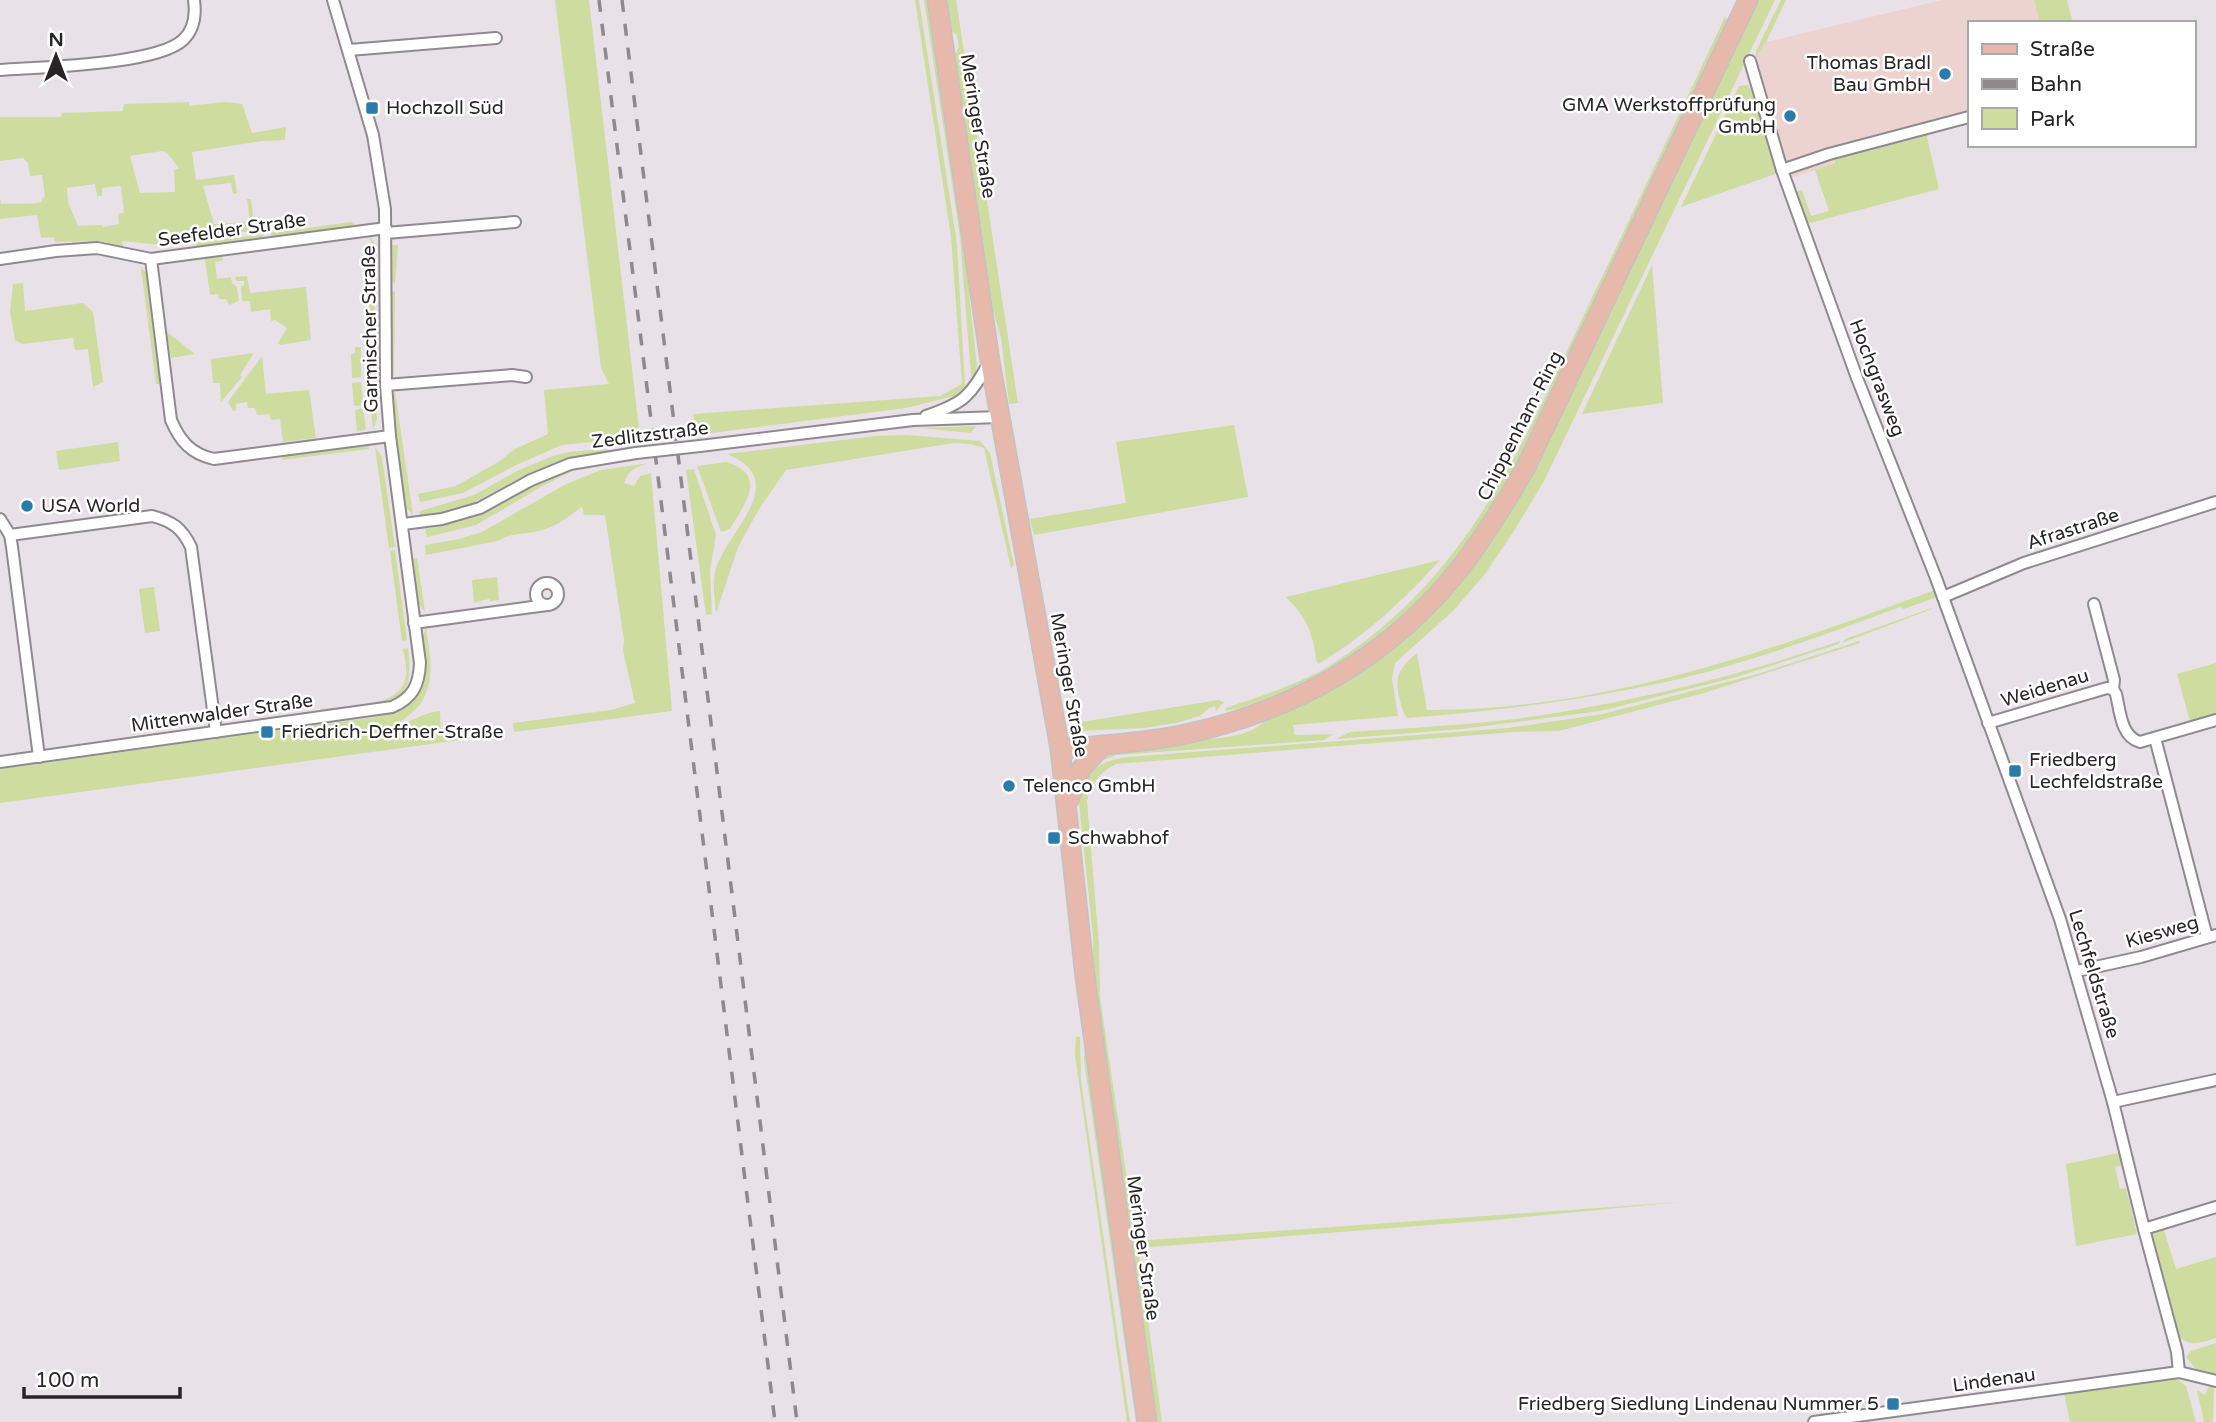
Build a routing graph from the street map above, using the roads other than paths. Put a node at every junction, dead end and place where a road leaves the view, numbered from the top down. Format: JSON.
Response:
{"nodes":[{"id":1,"x":194,"y":0,"type":"edge"},
{"id":2,"x":333,"y":0,"type":"edge"},
{"id":3,"x":937,"y":0,"type":"edge"},
{"id":4,"x":1748,"y":0,"type":"edge"},
{"id":5,"x":496,"y":38,"type":"dead end"},
{"id":6,"x":349,"y":50,"type":"junction"},
{"id":7,"x":1750,"y":61,"type":"dead end"},
{"id":8,"x":0,"y":70,"type":"edge"},
{"id":9,"x":1968,"y":117,"type":"edge"},
{"id":10,"x":1782,"y":170,"type":"junction"},
{"id":11,"x":515,"y":222,"type":"dead end"},
{"id":12,"x":386,"y":230,"type":"junction"},
{"id":13,"x":0,"y":259,"type":"edge"},
{"id":14,"x":151,"y":259,"type":"junction"},
{"id":15,"x":990,"y":361,"type":"junction"},
{"id":16,"x":526,"y":377,"type":"dead end"},
{"id":17,"x":386,"y":384,"type":"junction"},
{"id":18,"x":1000,"y":417,"type":"junction"},
{"id":19,"x":913,"y":420,"type":"junction"},
{"id":20,"x":390,"y":436,"type":"junction"},
{"id":21,"x":2216,"y":502,"type":"edge"},
{"id":22,"x":0,"y":519,"type":"edge"},
{"id":23,"x":403,"y":524,"type":"junction"},
{"id":24,"x":10,"y":535,"type":"junction"},
{"id":25,"x":1943,"y":597,"type":"junction"},
{"id":26,"x":2094,"y":604,"type":"dead end"},
{"id":27,"x":547,"y":605,"type":"dead end"},
{"id":28,"x":414,"y":623,"type":"junction"},
{"id":29,"x":420,"y":663,"type":"joint"},
{"id":30,"x":2113,"y":689,"type":"junction"},
{"id":31,"x":2212,"y":721,"type":"edge"},
{"id":32,"x":1988,"y":723,"type":"junction"},
{"id":33,"x":216,"y":732,"type":"junction"},
{"id":34,"x":2155,"y":738,"type":"junction"},
{"id":35,"x":1103,"y":745,"type":"junction"},
{"id":36,"x":1060,"y":749,"type":"junction"},
{"id":37,"x":39,"y":757,"type":"junction"},
{"id":38,"x":0,"y":762,"type":"edge"},
{"id":39,"x":1066,"y":807,"type":"junction"},
{"id":40,"x":2212,"y":936,"type":"edge"},
{"id":41,"x":2077,"y":971,"type":"junction"},
{"id":42,"x":2216,"y":1080,"type":"edge"},
{"id":43,"x":2113,"y":1102,"type":"junction"},
{"id":44,"x":2216,"y":1207,"type":"edge"},
{"id":45,"x":2144,"y":1229,"type":"junction"},
{"id":46,"x":2179,"y":1372,"type":"junction"},
{"id":47,"x":2216,"y":1381,"type":"edge"},
{"id":48,"x":1147,"y":1422,"type":"edge"},
{"id":49,"x":1814,"y":1422,"type":"edge"}],
"edges":[{"from":1,"to":8,"type":"street"},
{"from":2,"to":6,"type":"street","name":"Garmischer Straße"},
{"from":3,"to":15,"type":"main road","name":"Meringer Straße"},
{"from":4,"to":35,"type":"main road","name":"Chippenham-Ring"},
{"from":5,"to":6,"type":"street"},
{"from":6,"to":12,"type":"street","name":"Garmischer Straße"},
{"from":7,"to":10,"type":"street","name":"Hochgrasweg"},
{"from":9,"to":10,"type":"street"},
{"from":10,"to":25,"type":"street","name":"Hochgrasweg"},
{"from":11,"to":12,"type":"street","name":"Seefelder Straße"},
{"from":12,"to":14,"type":"street","name":"Seefelder Straße"},
{"from":12,"to":17,"type":"street","name":"Garmischer Straße"},
{"from":13,"to":14,"type":"street","name":"Seefelder Straße"},
{"from":14,"to":20,"type":"street"},
{"from":15,"to":18,"type":"main road","name":"Meringer Straße"},
{"from":15,"to":19,"type":"street","name":"Zedlitzstraße"},
{"from":16,"to":17,"type":"street"},
{"from":17,"to":20,"type":"street","name":"Garmischer Straße"},
{"from":18,"to":19,"type":"street","name":"Zedlitzstraße"},
{"from":18,"to":36,"type":"main road","name":"Meringer Straße"},
{"from":19,"to":23,"type":"street","name":"Zedlitzstraße","bridge":true},
{"from":20,"to":23,"type":"street","name":"Garmischer Straße"},
{"from":21,"to":25,"type":"street","name":"Afrastraße"},
{"from":22,"to":24,"type":"street"},
{"from":23,"to":28,"type":"street","name":"Garmischer Straße"},
{"from":24,"to":33,"type":"street"},
{"from":24,"to":37,"type":"street"},
{"from":25,"to":32,"type":"street","name":"Lechfeldstraße"},
{"from":26,"to":30,"type":"street","name":"Weidenau"},
{"from":27,"to":28,"type":"street"},
{"from":28,"to":29,"type":"street","name":"Garmischer Straße"},
{"from":29,"to":33,"type":"street","name":"Mittenwalder Straße"},
{"from":30,"to":32,"type":"street","name":"Weidenau"},
{"from":30,"to":34,"type":"street","name":"Weidenau"},
{"from":31,"to":34,"type":"street"},
{"from":32,"to":41,"type":"street","name":"Lechfeldstraße"},
{"from":33,"to":37,"type":"street","name":"Mittenwalder Straße"},
{"from":34,"to":40,"type":"street"},
{"from":35,"to":36,"type":"main road","name":"Chippenham-Ring"},
{"from":35,"to":39,"type":"main road"},
{"from":36,"to":39,"type":"main road","name":"Meringer Straße"},
{"from":37,"to":38,"type":"street","name":"Mittenwalder Straße"},
{"from":39,"to":48,"type":"main road","name":"Meringer Straße"},
{"from":40,"to":41,"type":"street","name":"Kiesweg"},
{"from":41,"to":43,"type":"street","name":"Lechfeldstraße"},
{"from":42,"to":43,"type":"street"},
{"from":43,"to":45,"type":"street","name":"Lechfeldstraße"},
{"from":44,"to":45,"type":"street"},
{"from":45,"to":46,"type":"street","name":"Lechfeldstraße"},
{"from":46,"to":47,"type":"street"},
{"from":46,"to":49,"type":"street","name":"Lindenau"}]}
